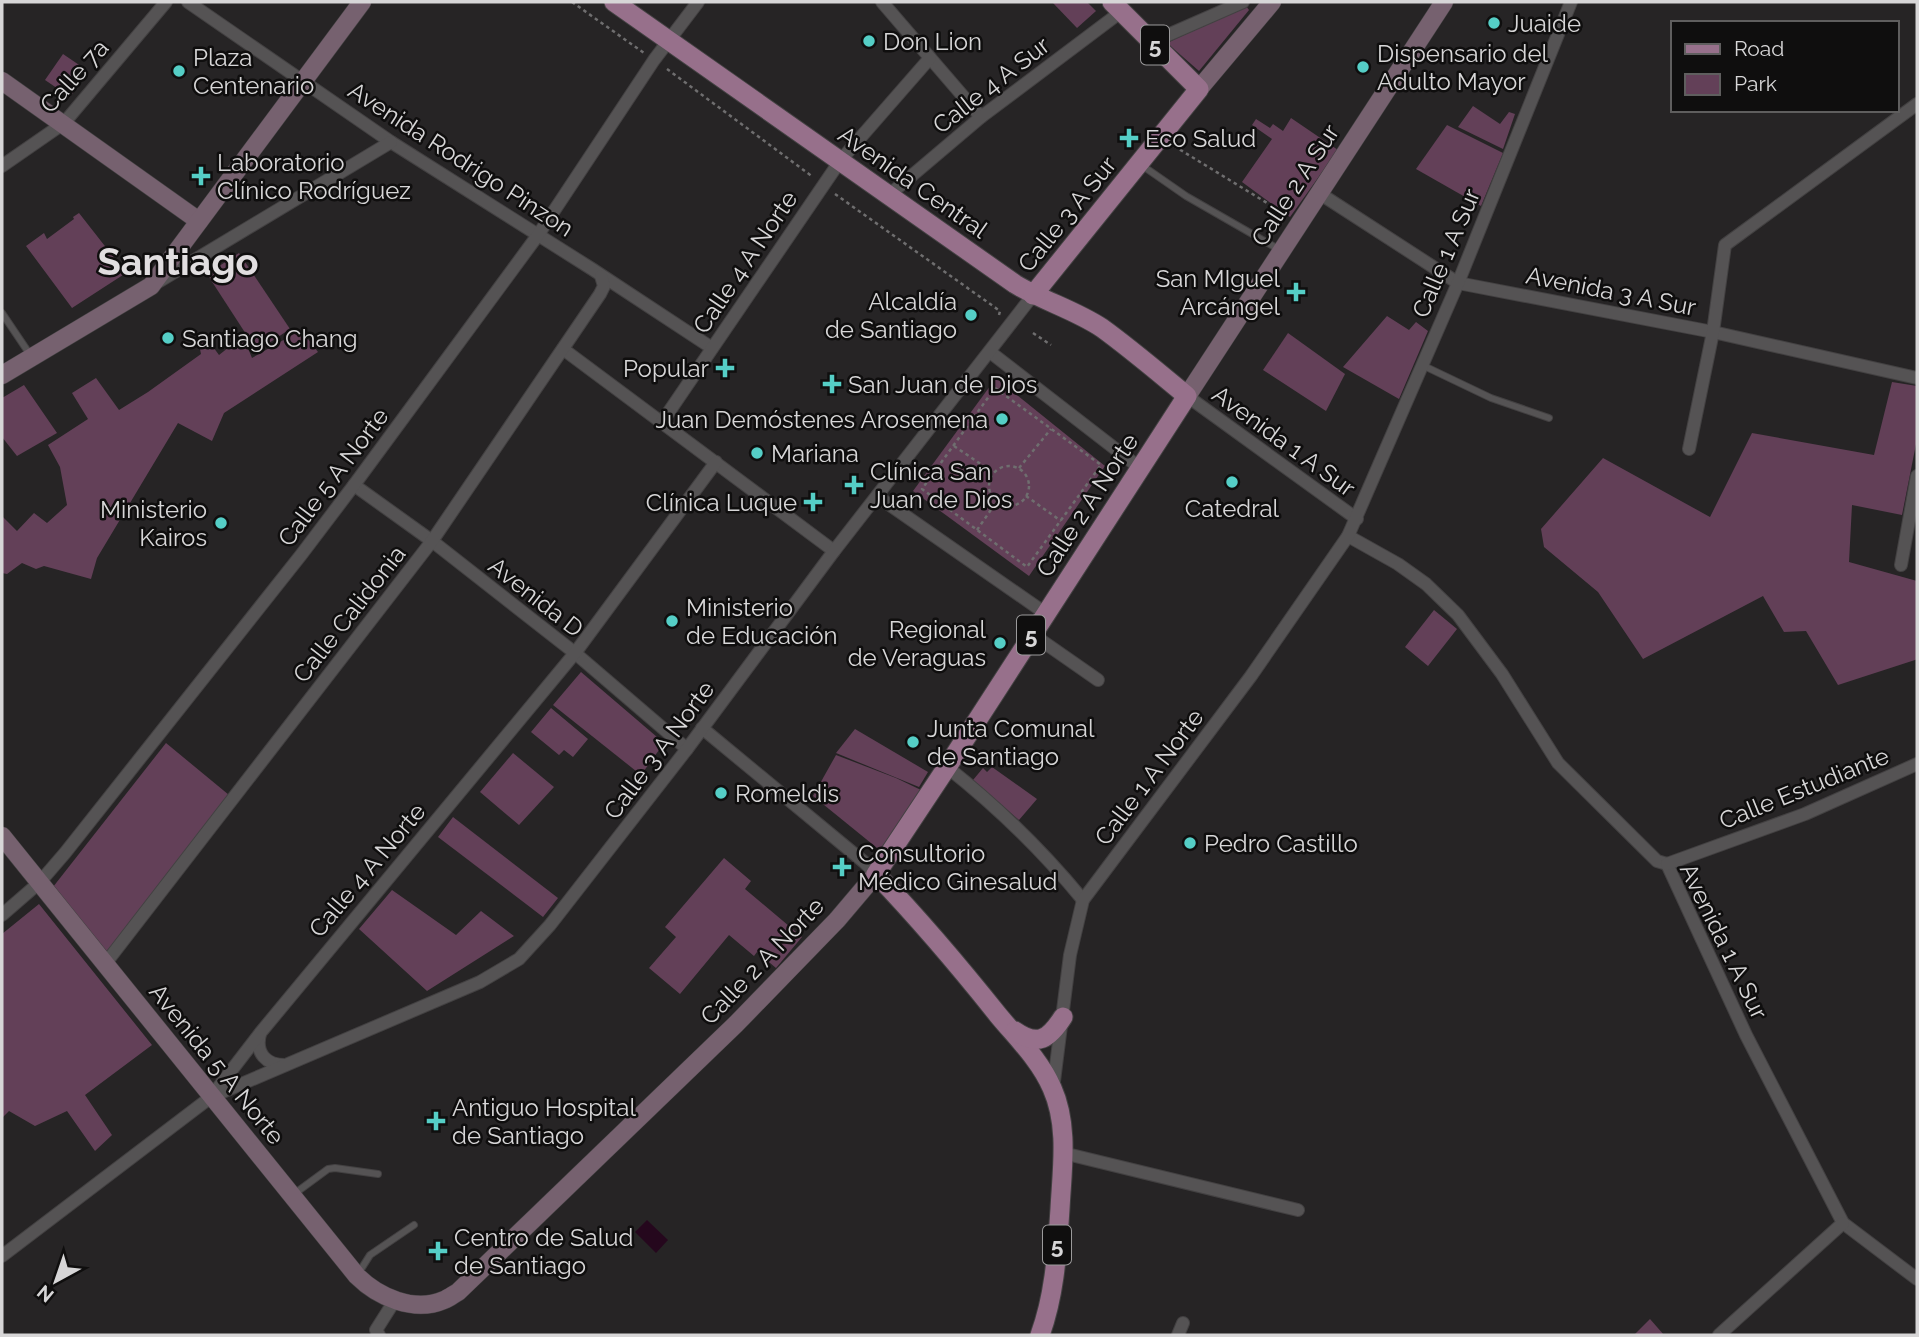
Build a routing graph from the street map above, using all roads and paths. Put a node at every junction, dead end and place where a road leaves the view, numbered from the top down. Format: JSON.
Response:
{"nodes":[{"id":1,"x":166,"y":2,"type":"edge"},
{"id":2,"x":188,"y":2,"type":"edge"},
{"id":3,"x":362,"y":2,"type":"edge"},
{"id":4,"x":572,"y":2,"type":"edge"},
{"id":5,"x":614,"y":2,"type":"edge"},
{"id":6,"x":698,"y":2,"type":"edge"},
{"id":7,"x":881,"y":2,"type":"edge"},
{"id":8,"x":1243,"y":2,"type":"edge"},
{"id":9,"x":1272,"y":2,"type":"edge"},
{"id":10,"x":1571,"y":2,"type":"edge"},
{"id":11,"x":1442,"y":3,"type":"edge"},
{"id":12,"x":1117,"y":7,"type":"edge"},
{"id":13,"x":668,"y":40,"type":"junction"},
{"id":14,"x":1152,"y":42,"type":"junction"},
{"id":15,"x":930,"y":58,"type":"junction"},
{"id":16,"x":654,"y":60,"type":"junction"},
{"id":17,"x":2,"y":81,"type":"edge"},
{"id":18,"x":303,"y":81,"type":"junction"},
{"id":19,"x":1199,"y":89,"type":"junction"},
{"id":20,"x":1917,"y":104,"type":"edge"},
{"id":21,"x":981,"y":117,"type":"junction"},
{"id":22,"x":64,"y":123,"type":"junction"},
{"id":23,"x":1160,"y":138,"type":"junction"},
{"id":24,"x":391,"y":142,"type":"junction"},
{"id":25,"x":840,"y":161,"type":"junction"},
{"id":26,"x":1139,"y":163,"type":"junction"},
{"id":27,"x":2,"y":166,"type":"edge"},
{"id":28,"x":823,"y":186,"type":"junction"},
{"id":29,"x":1319,"y":193,"type":"junction"},
{"id":30,"x":889,"y":195,"type":"junction"},
{"id":31,"x":199,"y":221,"type":"junction"},
{"id":32,"x":1299,"y":223,"type":"junction"},
{"id":33,"x":538,"y":235,"type":"junction"},
{"id":34,"x":1282,"y":251,"type":"junction"},
{"id":35,"x":601,"y":276,"type":"junction"},
{"id":36,"x":1458,"y":283,"type":"junction"},
{"id":37,"x":151,"y":286,"type":"junction"},
{"id":38,"x":1031,"y":288,"type":"junction"},
{"id":39,"x":2,"y":313,"type":"edge"},
{"id":40,"x":999,"y":315,"type":"dead end"},
{"id":41,"x":1713,"y":332,"type":"junction"},
{"id":42,"x":1033,"y":333,"type":"dead end"},
{"id":43,"x":1051,"y":345,"type":"dead end"},
{"id":44,"x":712,"y":348,"type":"junction"},
{"id":45,"x":563,"y":349,"type":"junction"},
{"id":46,"x":990,"y":352,"type":"junction"},
{"id":47,"x":32,"y":357,"type":"junction"},
{"id":48,"x":1422,"y":365,"type":"junction"},
{"id":49,"x":2,"y":375,"type":"edge"},
{"id":50,"x":1917,"y":378,"type":"edge"},
{"id":51,"x":1187,"y":396,"type":"junction"},
{"id":52,"x":1549,"y":418,"type":"dead end"},
{"id":53,"x":662,"y":422,"type":"junction"},
{"id":54,"x":1051,"y":429,"type":"junction"},
{"id":55,"x":954,"y":446,"type":"junction"},
{"id":56,"x":1689,"y":449,"type":"dead end"},
{"id":57,"x":716,"y":463,"type":"junction"},
{"id":58,"x":1018,"y":468,"type":"junction"},
{"id":59,"x":1140,"y":468,"type":"junction"},
{"id":60,"x":994,"y":473,"type":"junction"},
{"id":61,"x":1917,"y":476,"type":"edge"},
{"id":62,"x":354,"y":485,"type":"junction"},
{"id":63,"x":877,"y":496,"type":"junction"},
{"id":64,"x":1026,"y":496,"type":"junction"},
{"id":65,"x":998,"y":502,"type":"junction"},
{"id":66,"x":1357,"y":519,"type":"junction"},
{"id":67,"x":1061,"y":521,"type":"junction"},
{"id":68,"x":977,"y":530,"type":"junction"},
{"id":69,"x":1348,"y":536,"type":"junction"},
{"id":70,"x":432,"y":541,"type":"junction"},
{"id":71,"x":834,"y":551,"type":"junction"},
{"id":72,"x":1900,"y":565,"type":"dead end"},
{"id":73,"x":1045,"y":613,"type":"junction"},
{"id":74,"x":1032,"y":634,"type":"junction"},
{"id":75,"x":575,"y":653,"type":"junction"},
{"id":76,"x":1098,"y":680,"type":"dead end"},
{"id":77,"x":702,"y":728,"type":"junction"},
{"id":78,"x":687,"y":749,"type":"junction"},
{"id":79,"x":1917,"y":764,"type":"edge"},
{"id":80,"x":947,"y":767,"type":"junction"},
{"id":81,"x":2,"y":836,"type":"edge"},
{"id":82,"x":1667,"y":863,"type":"junction"},
{"id":83,"x":876,"y":874,"type":"junction"},
{"id":84,"x":40,"y":882,"type":"junction"},
{"id":85,"x":1083,"y":900,"type":"junction"},
{"id":86,"x":2,"y":915,"type":"edge"},
{"id":87,"x":105,"y":964,"type":"junction"},
{"id":88,"x":1063,"y":1017,"type":"junction"},
{"id":89,"x":1008,"y":1027,"type":"junction"},
{"id":90,"x":261,"y":1032,"type":"junction"},
{"id":91,"x":285,"y":1065,"type":"junction"},
{"id":92,"x":1053,"y":1090,"type":"junction"},
{"id":93,"x":211,"y":1097,"type":"junction"},
{"id":94,"x":1063,"y":1153,"type":"junction"},
{"id":95,"x":378,"y":1174,"type":"dead end"},
{"id":96,"x":292,"y":1196,"type":"junction"},
{"id":97,"x":1298,"y":1210,"type":"dead end"},
{"id":98,"x":1843,"y":1223,"type":"junction"},
{"id":99,"x":414,"y":1225,"type":"dead end"},
{"id":100,"x":2,"y":1256,"type":"edge"},
{"id":101,"x":356,"y":1276,"type":"junction"},
{"id":102,"x":1917,"y":1279,"type":"edge"},
{"id":103,"x":401,"y":1302,"type":"junction"},
{"id":104,"x":379,"y":1335,"type":"edge"},
{"id":105,"x":1040,"y":1335,"type":"edge"},
{"id":106,"x":1719,"y":1335,"type":"edge"}],
"edges":[{"from":1,"to":22,"type":"street","name":"Calle 7a"},
{"from":2,"to":18,"type":"street","name":"Avenida Rodrigo Pinzon"},
{"from":3,"to":18,"type":"main road"},
{"from":4,"to":16,"type":"path"},
{"from":5,"to":13,"type":"main road","name":"Avenida Central"},
{"from":6,"to":13,"type":"street","name":"Calle 5 A Norte"},
{"from":7,"to":15,"type":"street"},
{"from":8,"to":14,"type":"street"},
{"from":9,"to":19,"type":"main road","name":"Calle 3 A Sur"},
{"from":10,"to":36,"type":"street","name":"Calle 1 A Sur"},
{"from":11,"to":29,"type":"main road","name":"Calle 2 A Sur"},
{"from":12,"to":14,"type":"main road","number":"5"},
{"from":12,"to":21,"type":"street","name":"Calle 4 A Sur"},
{"from":13,"to":16,"type":"street","name":"Calle 5 A Norte"},
{"from":13,"to":25,"type":"main road","name":"Avenida Central"},
{"from":14,"to":19,"type":"main road","number":"5"},
{"from":15,"to":21,"type":"street"},
{"from":15,"to":25,"type":"street","name":"Calle 4 A Sur"},
{"from":16,"to":28,"type":"path"},
{"from":16,"to":33,"type":"street","name":"Calle 5 A Norte"},
{"from":17,"to":22,"type":"main road"},
{"from":18,"to":24,"type":"street","name":"Avenida Rodrigo Pinzon"},
{"from":18,"to":31,"type":"main road"},
{"from":19,"to":23,"type":"main road","name":"Calle 3 A Sur"},
{"from":20,"to":41,"type":"street"},
{"from":21,"to":30,"type":"street","name":"Calle 4 A Sur"},
{"from":22,"to":27,"type":"street","name":"Calle 7a"},
{"from":22,"to":31,"type":"main road"},
{"from":23,"to":26,"type":"main road","name":"Calle 3 A Sur"},
{"from":23,"to":32,"type":"path"},
{"from":24,"to":33,"type":"street","name":"Avenida Rodrigo Pinzon"},
{"from":24,"to":37,"type":"street"},
{"from":25,"to":28,"type":"street","name":"Calle 4 A Norte"},
{"from":25,"to":30,"type":"main road","name":"Avenida Central"},
{"from":26,"to":34,"type":"lane"},
{"from":26,"to":38,"type":"main road","name":"Calle 3 A Sur"},
{"from":28,"to":40,"type":"path"},
{"from":28,"to":44,"type":"street","name":"Calle 4 A Norte"},
{"from":29,"to":32,"type":"main road","name":"Calle 2 A Sur"},
{"from":29,"to":36,"type":"street","name":"Avenida 3 A Sur"},
{"from":30,"to":38,"type":"main road","name":"Avenida Central"},
{"from":31,"to":37,"type":"main road"},
{"from":32,"to":34,"type":"main road","name":"Calle 2 A Sur"},
{"from":33,"to":35,"type":"street","name":"Avenida Rodrigo Pinzon"},
{"from":33,"to":62,"type":"street","name":"Calle 5 A Norte"},
{"from":34,"to":51,"type":"main road","name":"Calle 2 A Sur"},
{"from":35,"to":44,"type":"street","name":"Avenida Rodrigo Pinzon"},
{"from":35,"to":45,"type":"street","name":"Calle Calidonia"},
{"from":36,"to":41,"type":"street","name":"Avenida 3 A Sur"},
{"from":36,"to":48,"type":"street","name":"Calle 1 A Sur"},
{"from":37,"to":47,"type":"main road"},
{"from":38,"to":46,"type":"street","name":"Calle 3 A Norte"},
{"from":38,"to":51,"type":"main road","name":"Avenida Central"},
{"from":39,"to":47,"type":"lane"},
{"from":41,"to":50,"type":"street","name":"Avenida 3 A Sur"},
{"from":41,"to":56,"type":"street"},
{"from":42,"to":43,"type":"path"},
{"from":44,"to":53,"type":"street","name":"Calle 4 A Norte"},
{"from":45,"to":53,"type":"street"},
{"from":45,"to":70,"type":"street","name":"Calle Calidonia"},
{"from":46,"to":59,"type":"street"},
{"from":46,"to":63,"type":"street","name":"Calle 3 A Norte"},
{"from":47,"to":49,"type":"main road"},
{"from":48,"to":52,"type":"lane"},
{"from":48,"to":66,"type":"street","name":"Calle 1 A Sur"},
{"from":51,"to":59,"type":"main road","name":"Calle 2 A Norte","number":"5"},
{"from":51,"to":66,"type":"street","name":"Avenida 1 A Sur"},
{"from":53,"to":57,"type":"street"},
{"from":54,"to":55,"type":"path"},
{"from":54,"to":58,"type":"path"},
{"from":54,"to":67,"type":"path"},
{"from":55,"to":60,"type":"path"},
{"from":55,"to":68,"type":"path"},
{"from":57,"to":71,"type":"street"},
{"from":57,"to":75,"type":"street","name":"Calle 4 A Norte"},
{"from":58,"to":60,"type":"path"},
{"from":58,"to":64,"type":"path"},
{"from":59,"to":73,"type":"main road","name":"Calle 2 A Norte","number":"5"},
{"from":60,"to":65,"type":"path"},
{"from":61,"to":72,"type":"street"},
{"from":62,"to":70,"type":"street","name":"Avenida D"},
{"from":62,"to":84,"type":"street","name":"Calle 5 A Norte"},
{"from":63,"to":71,"type":"street","name":"Calle 3 A Norte"},
{"from":63,"to":73,"type":"street"},
{"from":64,"to":65,"type":"path"},
{"from":64,"to":67,"type":"path"},
{"from":65,"to":68,"type":"path"},
{"from":66,"to":69,"type":"street","name":"Calle 1 A Norte"},
{"from":67,"to":68,"type":"path"},
{"from":69,"to":82,"type":"street","name":"Avenida 1 A Sur"},
{"from":69,"to":85,"type":"street","name":"Calle 1 A Norte"},
{"from":70,"to":75,"type":"street","name":"Avenida D"},
{"from":70,"to":87,"type":"street","name":"Calle Calidonia"},
{"from":71,"to":77,"type":"street","name":"Calle 3 A Norte"},
{"from":73,"to":74,"type":"main road","name":"Calle 2 A Norte","number":"5"},
{"from":74,"to":76,"type":"street"},
{"from":74,"to":80,"type":"main road","name":"Calle 2 A Norte","number":"5"},
{"from":75,"to":78,"type":"street","name":"Avenida D"},
{"from":75,"to":90,"type":"street","name":"Calle 4 A Norte"},
{"from":77,"to":78,"type":"street","name":"Calle 3 A Norte"},
{"from":77,"to":83,"type":"street"},
{"from":78,"to":91,"type":"street","name":"Calle 3 A Norte"},
{"from":79,"to":82,"type":"street","name":"Calle Estudiante"},
{"from":80,"to":83,"type":"main road","name":"Calle 2 A Norte","number":"5"},
{"from":80,"to":85,"type":"street"},
{"from":81,"to":84,"type":"main road","name":"Avenida 5 A Norte"},
{"from":82,"to":98,"type":"street","name":"Avenida 1 A Sur"},
{"from":83,"to":89,"type":"main road","number":"5"},
{"from":83,"to":103,"type":"main road","name":"Calle 2 A Norte"},
{"from":84,"to":86,"type":"street","name":"Calle 5 A Norte"},
{"from":84,"to":87,"type":"main road","name":"Avenida 5 A Norte"},
{"from":85,"to":88,"type":"street","name":"Calle 1 A Norte"},
{"from":87,"to":93,"type":"main road","name":"Avenida 5 A Norte"},
{"from":88,"to":89,"type":"main road"},
{"from":88,"to":92,"type":"street","name":"Calle 1 A Norte"},
{"from":89,"to":92,"type":"main road","number":"5"},
{"from":90,"to":91,"type":"street"},
{"from":90,"to":93,"type":"street","name":"Calle 4 A Norte"},
{"from":91,"to":93,"type":"street","name":"Calle 3 A Norte"},
{"from":92,"to":94,"type":"main road","number":"5"},
{"from":93,"to":96,"type":"main road","name":"Avenida 5 A Norte"},
{"from":93,"to":100,"type":"street","name":"Calle 4 A Norte"},
{"from":94,"to":97,"type":"street"},
{"from":94,"to":105,"type":"main road","number":"5"},
{"from":95,"to":96,"type":"lane"},
{"from":96,"to":101,"type":"main road","name":"Avenida 5 A Norte"},
{"from":98,"to":102,"type":"street"},
{"from":98,"to":106,"type":"street"},
{"from":99,"to":101,"type":"lane"},
{"from":101,"to":103,"type":"main road","name":"Avenida 5 A Norte"},
{"from":103,"to":104,"type":"street"}]}
